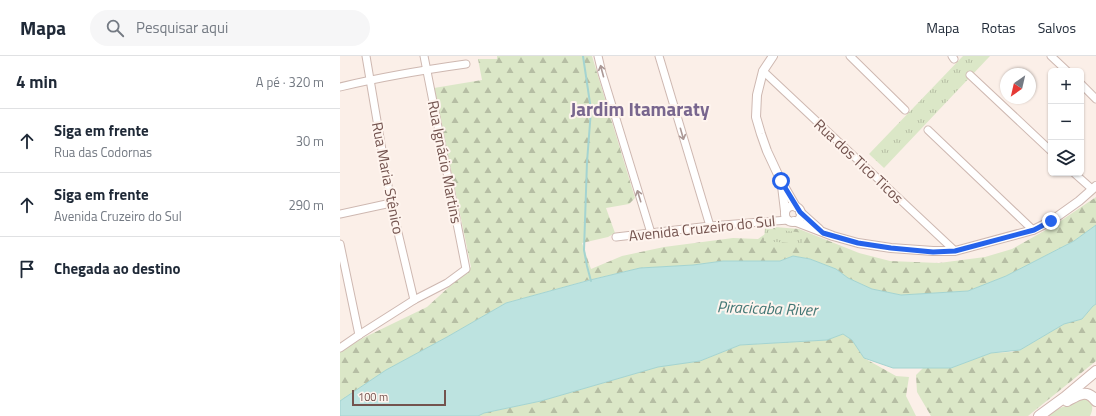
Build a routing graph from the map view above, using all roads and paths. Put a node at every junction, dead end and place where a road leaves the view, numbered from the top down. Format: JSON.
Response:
{"nodes":[{"id":1,"x":366,"y":56,"type":"edge"},
{"id":2,"x":424,"y":56,"type":"edge"},
{"id":3,"x":598,"y":56,"type":"edge"},
{"id":4,"x":659,"y":56,"type":"edge"},
{"id":5,"x":773,"y":56,"type":"edge"},
{"id":6,"x":850,"y":56,"type":"edge"},
{"id":7,"x":1051,"y":56,"type":"edge"},
{"id":8,"x":466,"y":64,"type":"dead end"},
{"id":9,"x":1064,"y":68,"type":"edge"},
{"id":10,"x":427,"y":70,"type":"junction"},
{"id":11,"x":763,"y":71,"type":"junction"},
{"id":12,"x":970,"y":75,"type":"dead end"},
{"id":13,"x":370,"y":80,"type":"junction"},
{"id":14,"x":340,"y":87,"type":"edge"},
{"id":15,"x":1084,"y":87,"type":"edge"},
{"id":16,"x":1096,"y":99,"type":"edge"},
{"id":17,"x":906,"y":110,"type":"dead end"},
{"id":18,"x":928,"y":130,"type":"dead end"},
{"id":19,"x":1048,"y":148,"type":"edge"},
{"id":20,"x":1078,"y":176,"type":"edge"},
{"id":21,"x":781,"y":181,"type":"junction"},
{"id":22,"x":1094,"y":187,"type":"edge"},
{"id":23,"x":391,"y":203,"type":"junction"},
{"id":24,"x":798,"y":209,"type":"junction"},
{"id":25,"x":786,"y":211,"type":"junction"},
{"id":26,"x":340,"y":214,"type":"edge"},
{"id":27,"x":791,"y":221,"type":"junction"},
{"id":28,"x":710,"y":226,"type":"junction"},
{"id":29,"x":1034,"y":230,"type":"junction"},
{"id":30,"x":651,"y":233,"type":"junction"},
{"id":31,"x":823,"y":233,"type":"junction"},
{"id":32,"x":616,"y":237,"type":"dead end"},
{"id":33,"x":340,"y":244,"type":"edge"},
{"id":34,"x":955,"y":251,"type":"junction"},
{"id":35,"x":414,"y":300,"type":"junction"},
{"id":36,"x":359,"y":334,"type":"junction"},
{"id":37,"x":340,"y":348,"type":"edge"},
{"id":38,"x":1096,"y":371,"type":"edge"},
{"id":39,"x":1096,"y":401,"type":"edge"},
{"id":40,"x":1049,"y":410,"type":"junction"},
{"id":41,"x":1039,"y":416,"type":"edge"}],
"edges":[{"from":1,"to":13,"type":"street","name":"Rua Maria Stênico"},
{"from":2,"to":10,"type":"street","name":"Rua Ignácio Martins"},
{"from":30,"to":3,"type":"street","one_way":true},
{"from":4,"to":28,"type":"street","one_way":true},
{"from":5,"to":11,"type":"street"},
{"from":6,"to":17,"type":"street"},
{"from":7,"to":9,"type":"street"},
{"from":8,"to":10,"type":"street"},
{"from":10,"to":13,"type":"street"},
{"from":10,"to":35,"type":"street","name":"Rua Ignácio Martins"},
{"from":11,"to":21,"type":"street"},
{"from":11,"to":34,"type":"street","name":"Rua dos Tico Ticos"},
{"from":12,"to":19,"type":"street"},
{"from":13,"to":14,"type":"street"},
{"from":13,"to":23,"type":"street","name":"Rua Maria Stênico"},
{"from":15,"to":16,"type":"street"},
{"from":18,"to":29,"type":"street"},
{"from":20,"to":22,"type":"street"},
{"from":21,"to":24,"type":"street","name":"Avenida Cruzeiro do Sul"},
{"from":21,"to":25,"type":"street"},
{"from":22,"to":29,"type":"street","name":"Avenida Cruzeiro do Sul"},
{"from":23,"to":26,"type":"street"},
{"from":23,"to":35,"type":"street","name":"Rua Maria Stênico"},
{"from":24,"to":25,"type":"street"},
{"from":24,"to":27,"type":"street"},
{"from":24,"to":31,"type":"street","name":"Avenida Cruzeiro do Sul"},
{"from":25,"to":27,"type":"street"},
{"from":27,"to":28,"type":"street","name":"Avenida Cruzeiro do Sul"},
{"from":27,"to":31,"type":"street","name":"Avenida Cruzeiro do Sul"},
{"from":28,"to":30,"type":"street","name":"Avenida Cruzeiro do Sul"},
{"from":29,"to":34,"type":"street","name":"Avenida Cruzeiro do Sul"},
{"from":30,"to":32,"type":"street","name":"Avenida Cruzeiro do Sul"},
{"from":31,"to":34,"type":"street","name":"Avenida Cruzeiro do Sul"},
{"from":33,"to":36,"type":"street"},
{"from":35,"to":36,"type":"street"},
{"from":36,"to":37,"type":"street"},
{"from":38,"to":40,"type":"main road"},
{"from":39,"to":40,"type":"main road"},
{"from":40,"to":41,"type":"main road"}]}
